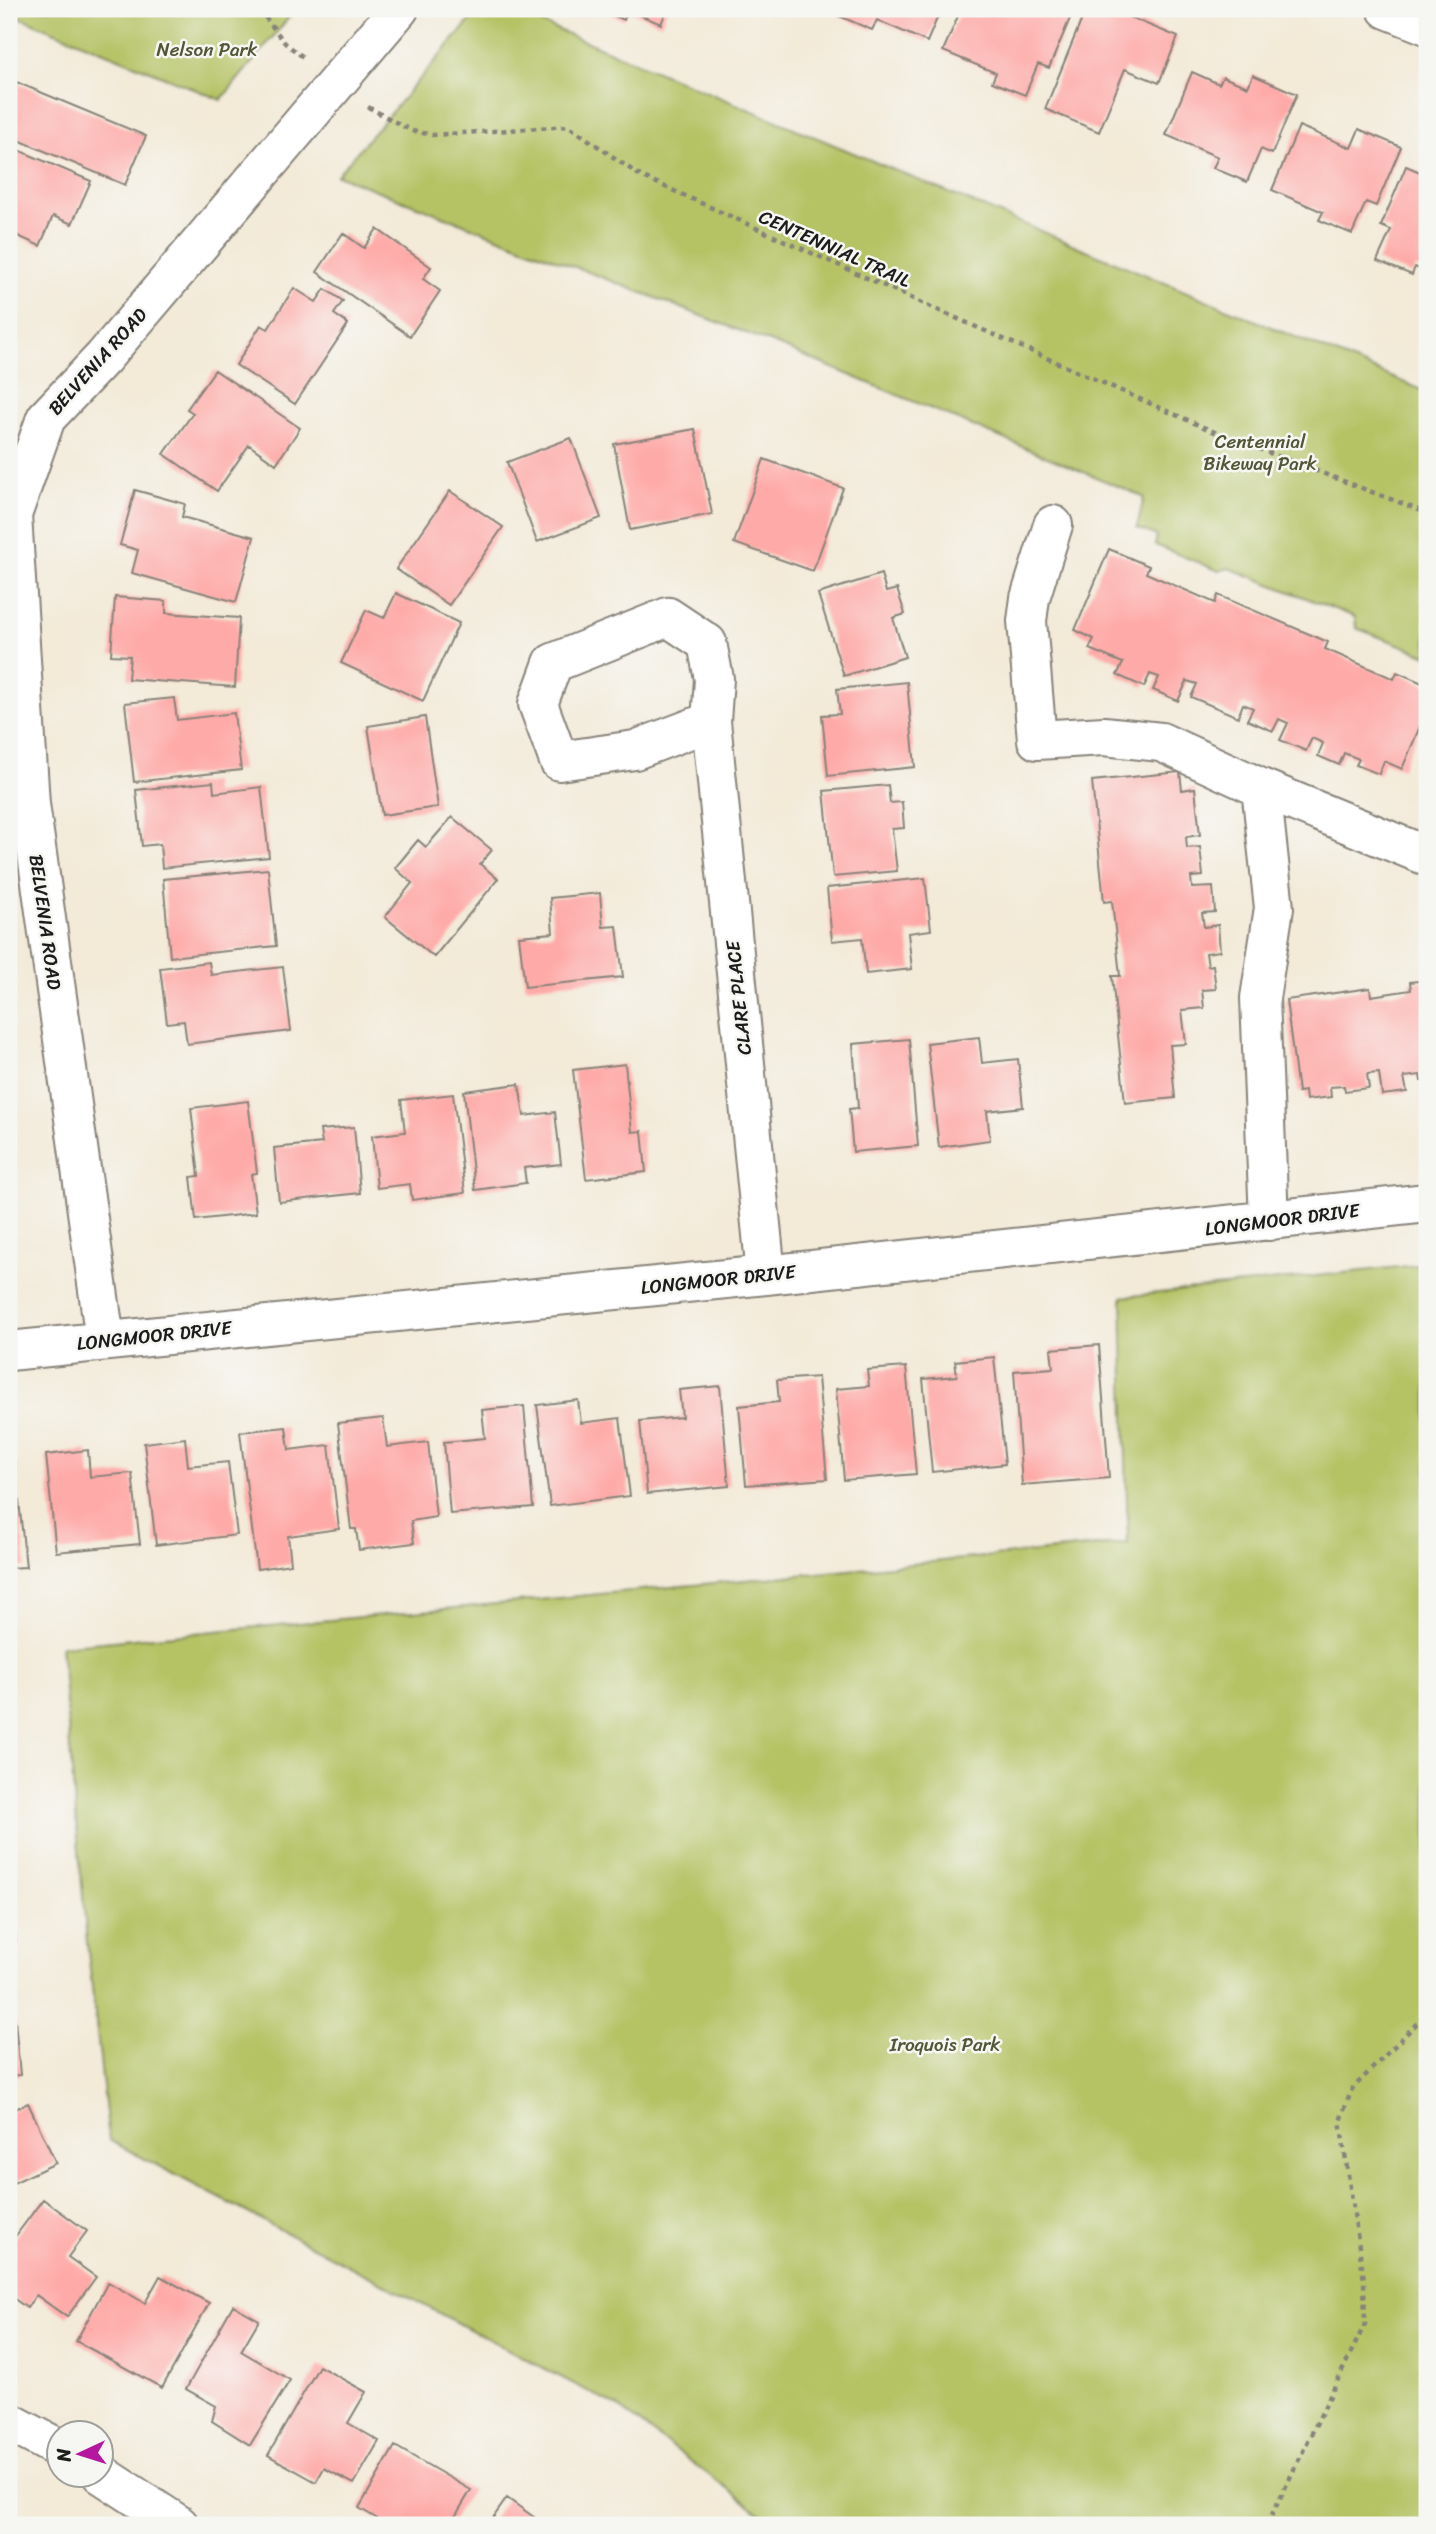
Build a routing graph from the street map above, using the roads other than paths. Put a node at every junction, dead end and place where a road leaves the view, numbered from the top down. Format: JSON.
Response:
{"nodes":[{"id":1,"x":399,"y":9,"type":"edge"},
{"id":2,"x":1387,"y":9,"type":"edge"},
{"id":3,"x":1427,"y":25,"type":"edge"},
{"id":4,"x":1053,"y":525,"type":"dead end"},
{"id":5,"x":711,"y":721,"type":"junction"},
{"id":6,"x":1262,"y":788,"type":"junction"},
{"id":7,"x":19,"y":804,"type":"edge"},
{"id":8,"x":1427,"y":856,"type":"edge"},
{"id":9,"x":1427,"y":1203,"type":"edge"},
{"id":10,"x":1269,"y":1221,"type":"junction"},
{"id":11,"x":766,"y":1275,"type":"junction"},
{"id":12,"x":105,"y":1340,"type":"junction"},
{"id":13,"x":9,"y":1351,"type":"edge"},
{"id":14,"x":9,"y":2422,"type":"edge"},
{"id":15,"x":46,"y":2442,"type":"edge"},
{"id":16,"x":116,"y":2484,"type":"edge"},
{"id":17,"x":179,"y":2525,"type":"edge"}],
"edges":[{"from":1,"to":7,"type":"street","name":"BELVENIA ROAD"},
{"from":2,"to":3,"type":"street"},
{"from":4,"to":6,"type":"street"},
{"from":5,"to":5,"type":"street","name":"CLARE PLACE"},
{"from":5,"to":11,"type":"street","name":"CLARE PLACE"},
{"from":6,"to":8,"type":"street"},
{"from":6,"to":10,"type":"street"},
{"from":7,"to":12,"type":"street","name":"BELVENIA ROAD"},
{"from":9,"to":10,"type":"street","name":"LONGMOOR DRIVE"},
{"from":10,"to":11,"type":"street","name":"LONGMOOR DRIVE"},
{"from":11,"to":12,"type":"street","name":"LONGMOOR DRIVE"},
{"from":12,"to":13,"type":"street","name":"LONGMOOR DRIVE"},
{"from":14,"to":15,"type":"street"},
{"from":16,"to":17,"type":"street"}]}
